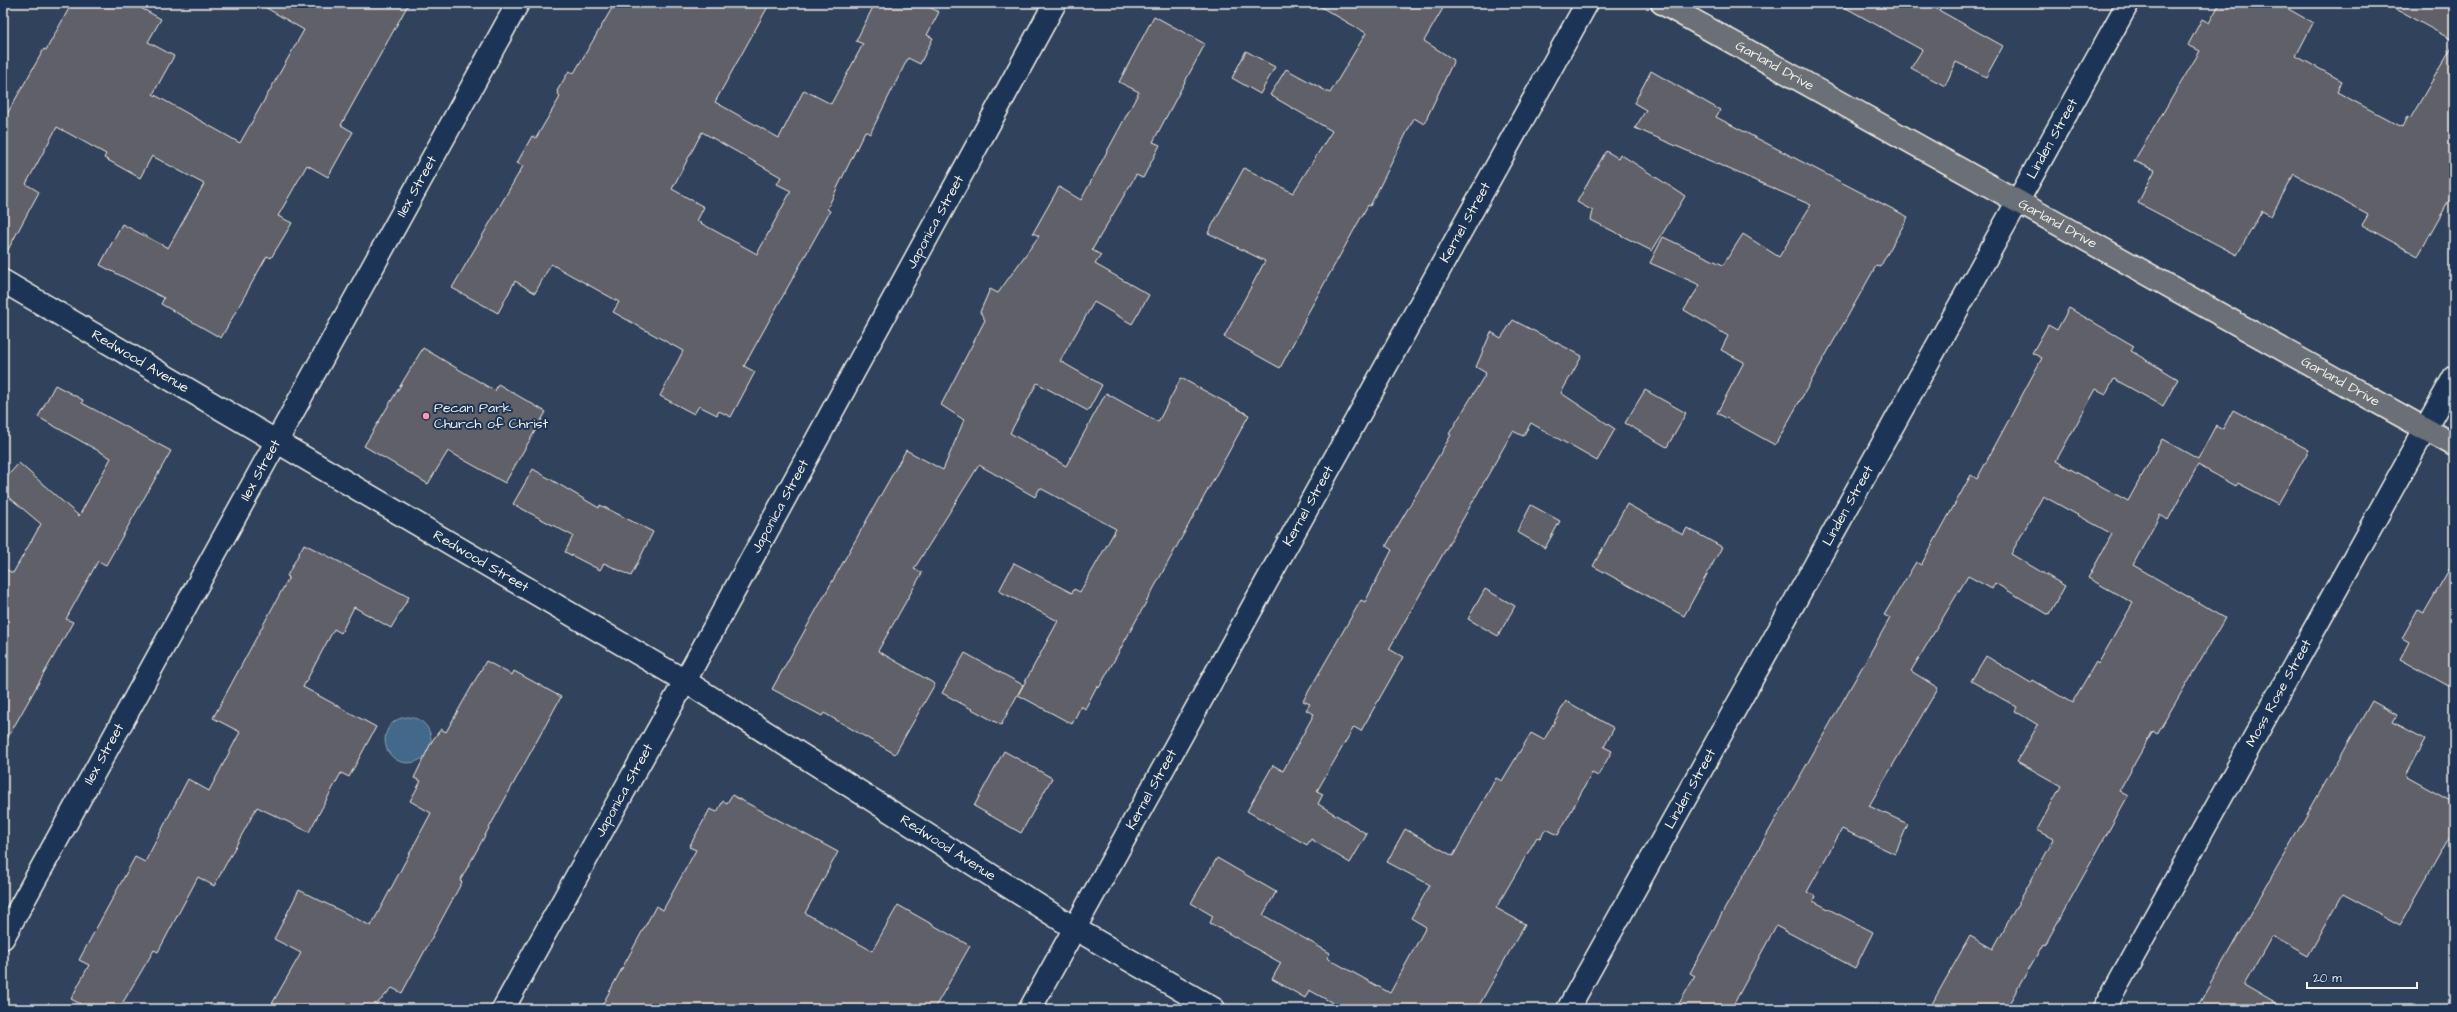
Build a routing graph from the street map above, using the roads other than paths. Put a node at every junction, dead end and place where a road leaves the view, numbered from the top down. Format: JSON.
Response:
{"nodes":[{"id":1,"x":518,"y":3,"type":"edge"},
{"id":2,"x":1055,"y":3,"type":"edge"},
{"id":3,"x":1587,"y":3,"type":"edge"},
{"id":4,"x":1662,"y":3,"type":"edge"},
{"id":5,"x":2128,"y":3,"type":"edge"},
{"id":6,"x":2018,"y":202,"type":"junction"},
{"id":7,"x":3,"y":281,"type":"edge"},
{"id":8,"x":2454,"y":377,"type":"edge"},
{"id":9,"x":2425,"y":429,"type":"junction"},
{"id":10,"x":277,"y":443,"type":"junction"},
{"id":11,"x":2454,"y":444,"type":"edge"},
{"id":12,"x":685,"y":682,"type":"junction"},
{"id":13,"x":1074,"y":928,"type":"junction"},
{"id":14,"x":3,"y":938,"type":"edge"},
{"id":15,"x":503,"y":1009,"type":"edge"},
{"id":16,"x":1030,"y":1009,"type":"edge"},
{"id":17,"x":1214,"y":1009,"type":"edge"},
{"id":18,"x":1568,"y":1009,"type":"edge"},
{"id":19,"x":2104,"y":1009,"type":"edge"}],
"edges":[{"from":1,"to":10,"type":"street","name":"Ilex Street"},
{"from":2,"to":12,"type":"street","name":"Japonica Street"},
{"from":3,"to":13,"type":"street","name":"Kernel Street"},
{"from":4,"to":6,"type":"main road","name":"Garland Drive"},
{"from":5,"to":6,"type":"street","name":"Linden Street"},
{"from":6,"to":9,"type":"main road","name":"Garland Drive"},
{"from":6,"to":18,"type":"street","name":"Linden Street"},
{"from":7,"to":10,"type":"street","name":"Redwood Avenue"},
{"from":8,"to":9,"type":"street","name":"Moss Rose Street"},
{"from":9,"to":11,"type":"main road","name":"Garland Drive"},
{"from":9,"to":19,"type":"street","name":"Moss Rose Street"},
{"from":10,"to":12,"type":"street","name":"Redwood Street"},
{"from":10,"to":14,"type":"street","name":"Ilex Street"},
{"from":12,"to":13,"type":"street","name":"Redwood Avenue"},
{"from":12,"to":15,"type":"street","name":"Japonica Street"},
{"from":13,"to":16,"type":"street","name":"Kernel Street"},
{"from":13,"to":17,"type":"street","name":"Redwood Avenue"}]}
